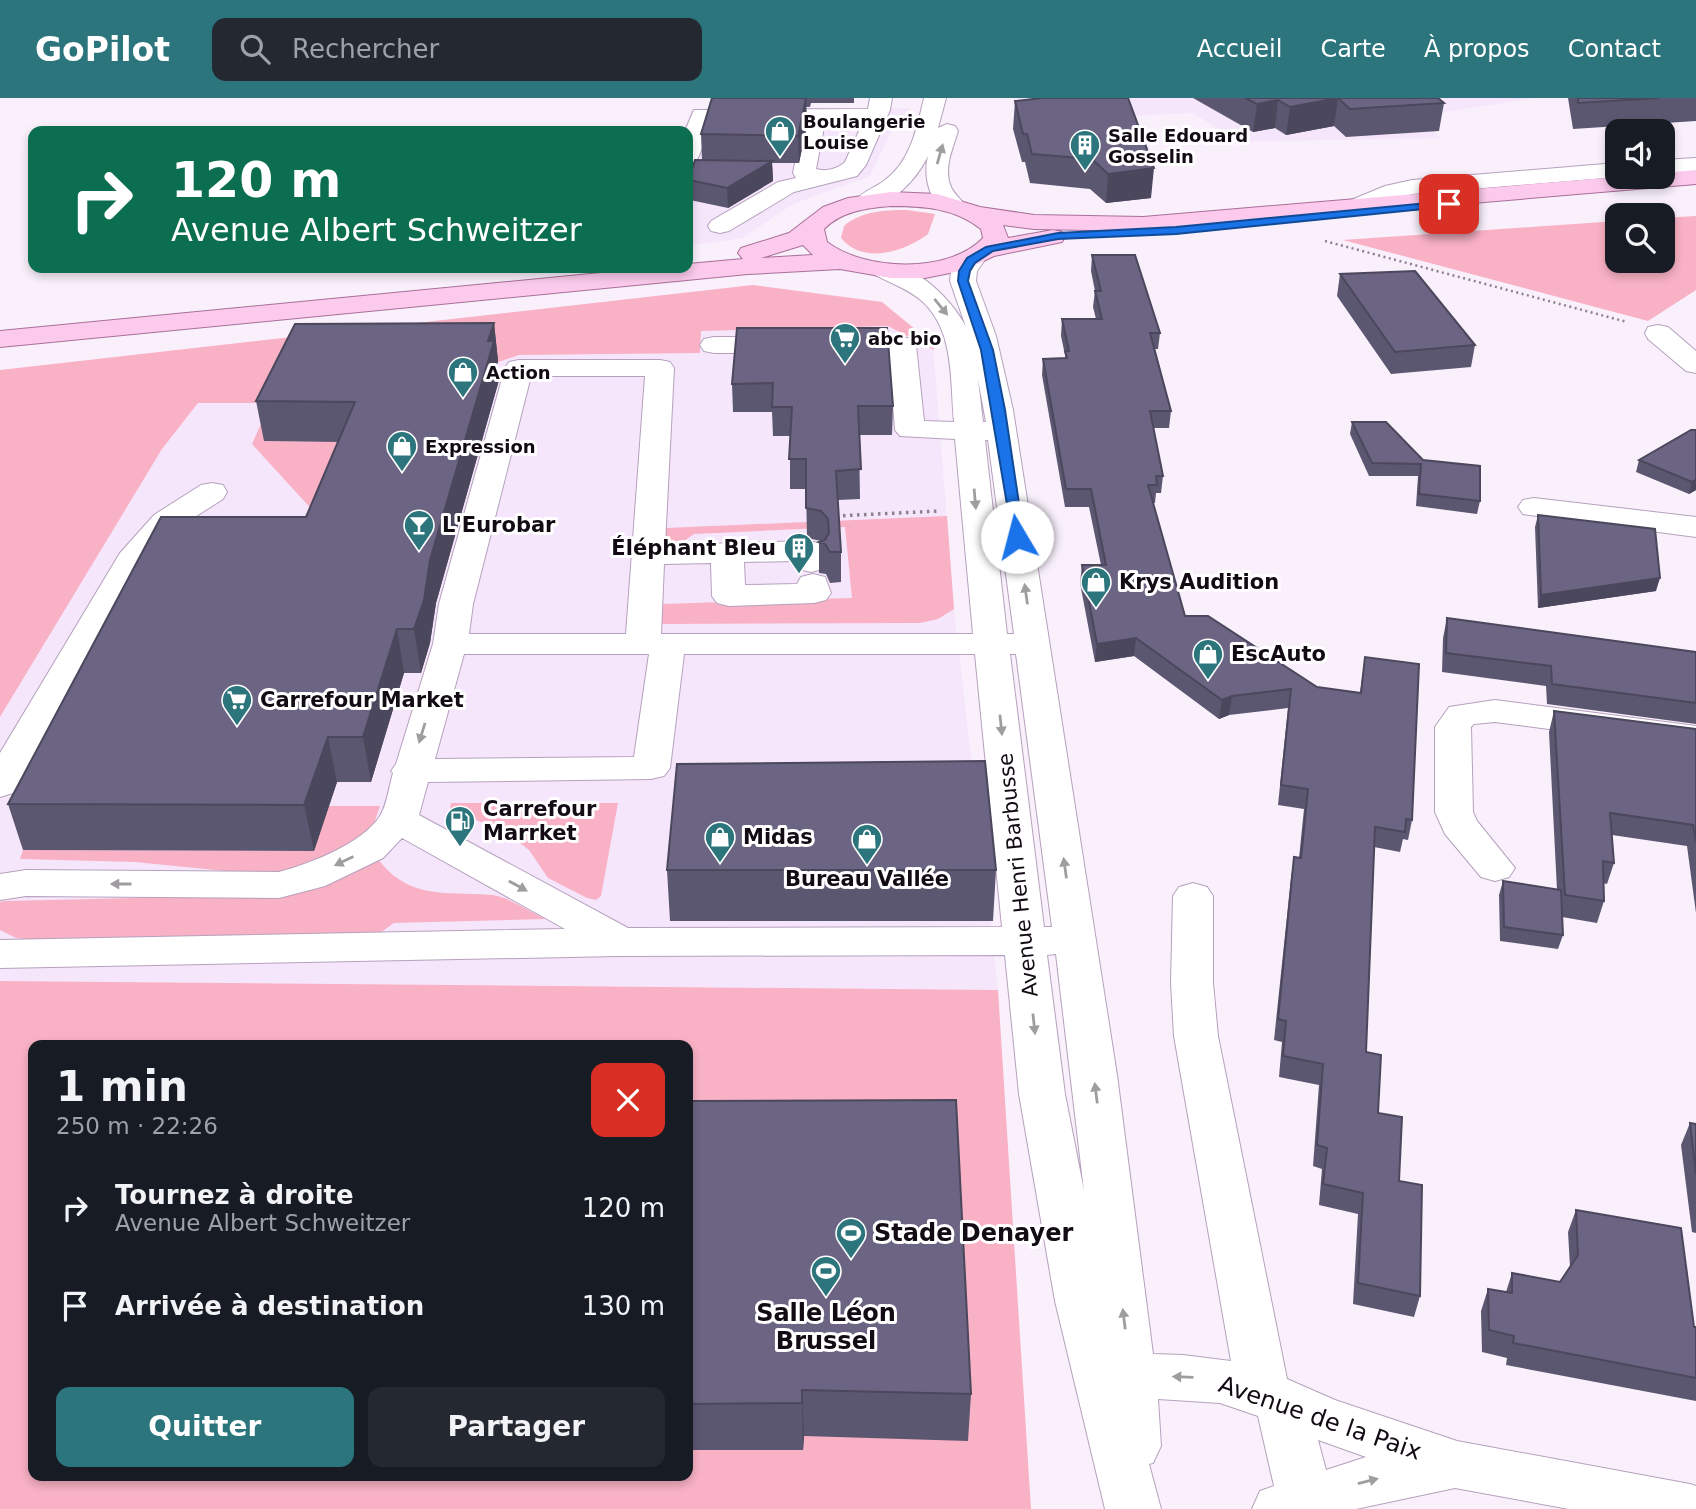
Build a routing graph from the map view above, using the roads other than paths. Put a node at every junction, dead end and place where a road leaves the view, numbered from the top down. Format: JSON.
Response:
{"nodes":[{"id":1,"x":936,"y":98,"type":"edge"},
{"id":2,"x":956,"y":98,"type":"edge"},
{"id":3,"x":879,"y":107,"type":"edge"},
{"id":4,"x":815,"y":116,"type":"junction"},
{"id":5,"x":693,"y":160,"type":"edge"},
{"id":6,"x":1696,"y":165,"type":"edge"},
{"id":7,"x":1675,"y":166,"type":"edge"},
{"id":8,"x":1605,"y":171,"type":"edge"},
{"id":9,"x":765,"y":172,"type":"edge"},
{"id":10,"x":812,"y":176,"type":"junction"},
{"id":11,"x":1696,"y":177,"type":"edge"},
{"id":12,"x":1696,"y":184,"type":"edge"},
{"id":13,"x":866,"y":202,"type":"junction"},
{"id":14,"x":953,"y":205,"type":"junction"},
{"id":15,"x":1359,"y":205,"type":"junction"},
{"id":16,"x":978,"y":214,"type":"junction"},
{"id":17,"x":720,"y":226,"type":"dead end"},
{"id":18,"x":812,"y":228,"type":"junction"},
{"id":19,"x":980,"y":255,"type":"junction"},
{"id":20,"x":841,"y":261,"type":"junction"},
{"id":21,"x":693,"y":265,"type":"edge"},
{"id":22,"x":884,"y":270,"type":"junction"},
{"id":23,"x":693,"y":272,"type":"edge"},
{"id":24,"x":659,"y":273,"type":"edge"},
{"id":25,"x":682,"y":273,"type":"edge"},
{"id":26,"x":641,"y":277,"type":"junction"},
{"id":27,"x":1658,"y":333,"type":"road end"},
{"id":28,"x":0,"y":340,"type":"edge"},
{"id":29,"x":714,"y":345,"type":"dead end"},
{"id":30,"x":1696,"y":365,"type":"edge"},
{"id":31,"x":986,"y":431,"type":"junction"},
{"id":32,"x":212,"y":492,"type":"dead end"},
{"id":33,"x":1534,"y":507,"type":"dead end"},
{"id":34,"x":1696,"y":527,"type":"edge"},
{"id":35,"x":648,"y":555,"type":"junction"},
{"id":36,"x":812,"y":573,"type":"dead end"},
{"id":37,"x":655,"y":644,"type":"junction"},
{"id":38,"x":1013,"y":644,"type":"junction"},
{"id":39,"x":450,"y":645,"type":"junction"},
{"id":40,"x":1696,"y":737,"type":"edge"},
{"id":41,"x":410,"y":771,"type":"junction"},
{"id":42,"x":0,"y":785,"type":"edge"},
{"id":43,"x":398,"y":820,"type":"junction"},
{"id":44,"x":1494,"y":868,"type":"dead end"},
{"id":45,"x":0,"y":887,"type":"edge"},
{"id":46,"x":1193,"y":896,"type":"dead end"},
{"id":47,"x":1025,"y":941,"type":"junction"},
{"id":48,"x":1075,"y":941,"type":"junction"},
{"id":49,"x":620,"y":942,"type":"junction"},
{"id":50,"x":0,"y":954,"type":"edge"},
{"id":51,"x":1114,"y":1376,"type":"junction"},
{"id":52,"x":1272,"y":1397,"type":"junction"},
{"id":53,"x":1457,"y":1465,"type":"junction"},
{"id":54,"x":1296,"y":1506,"type":"edge"},
{"id":55,"x":1135,"y":1509,"type":"edge"},
{"id":56,"x":1690,"y":1509,"type":"edge"}],
"edges":[{"from":1,"to":13,"type":"street"},
{"from":14,"to":2,"type":"street","one_way":true},
{"from":3,"to":4,"type":"street"},
{"from":3,"to":10,"type":"street"},
{"from":4,"to":5,"type":"street"},
{"from":4,"to":10,"type":"street"},
{"from":6,"to":7,"type":"street"},
{"from":8,"to":15,"type":"street"},
{"from":9,"to":10,"type":"street"},
{"from":10,"to":17,"type":"street"},
{"from":11,"to":15,"type":"main road"},
{"from":12,"to":19,"type":"main road"},
{"from":13,"to":14,"type":"main road"},
{"from":13,"to":18,"type":"main road"},
{"from":14,"to":16,"type":"main road"},
{"from":15,"to":16,"type":"main road"},
{"from":16,"to":19,"type":"main road"},
{"from":18,"to":20,"type":"main road"},
{"from":18,"to":21,"type":"main road"},
{"from":19,"to":22,"type":"main road"},
{"from":19,"to":31,"type":"street","name":"Avenue Henri Barbusse"},
{"from":20,"to":22,"type":"main road"},
{"from":20,"to":23,"type":"main road"},
{"from":22,"to":31,"type":"street","name":"Avenue Henri Barbusse","one_way":true},
{"from":24,"to":26,"type":"main road"},
{"from":25,"to":26,"type":"main road"},
{"from":26,"to":28,"type":"main road"},
{"from":27,"to":30,"type":"street"},
{"from":29,"to":31,"type":"street"},
{"from":38,"to":31,"type":"street","name":"Avenue Henri Barbusse","one_way":true},
{"from":31,"to":38,"type":"street","name":"Avenue Henri Barbusse","one_way":true},
{"from":32,"to":42,"type":"street"},
{"from":33,"to":34,"type":"street"},
{"from":35,"to":36,"type":"street"},
{"from":35,"to":37,"type":"street"},
{"from":35,"to":39,"type":"street"},
{"from":37,"to":38,"type":"street"},
{"from":37,"to":39,"type":"street"},
{"from":37,"to":41,"type":"street"},
{"from":38,"to":47,"type":"street","name":"Avenue Henri Barbusse","one_way":true},
{"from":48,"to":38,"type":"street","name":"Avenue Henri Barbusse","one_way":true},
{"from":39,"to":41,"type":"street","one_way":true},
{"from":40,"to":44,"type":"street"},
{"from":41,"to":43,"type":"street"},
{"from":43,"to":45,"type":"street","one_way":true},
{"from":43,"to":49,"type":"street","one_way":true},
{"from":46,"to":52,"type":"street"},
{"from":47,"to":48,"type":"street"},
{"from":47,"to":49,"type":"street"},
{"from":47,"to":51,"type":"street","name":"Avenue Henri Barbusse","one_way":true},
{"from":51,"to":48,"type":"street","name":"Avenue Henri Barbusse","one_way":true},
{"from":49,"to":50,"type":"street"},
{"from":52,"to":51,"type":"street","name":"Avenue de la Paix","one_way":true},
{"from":51,"to":55,"type":"street","name":"Avenue Henri Barbusse"},
{"from":52,"to":53,"type":"street","name":"Avenue de la Paix"},
{"from":52,"to":54,"type":"street"},
{"from":54,"to":53,"type":"street","name":"Avenue de la Paix","one_way":true},
{"from":53,"to":56,"type":"street","name":"Avenue de la Paix"}]}
